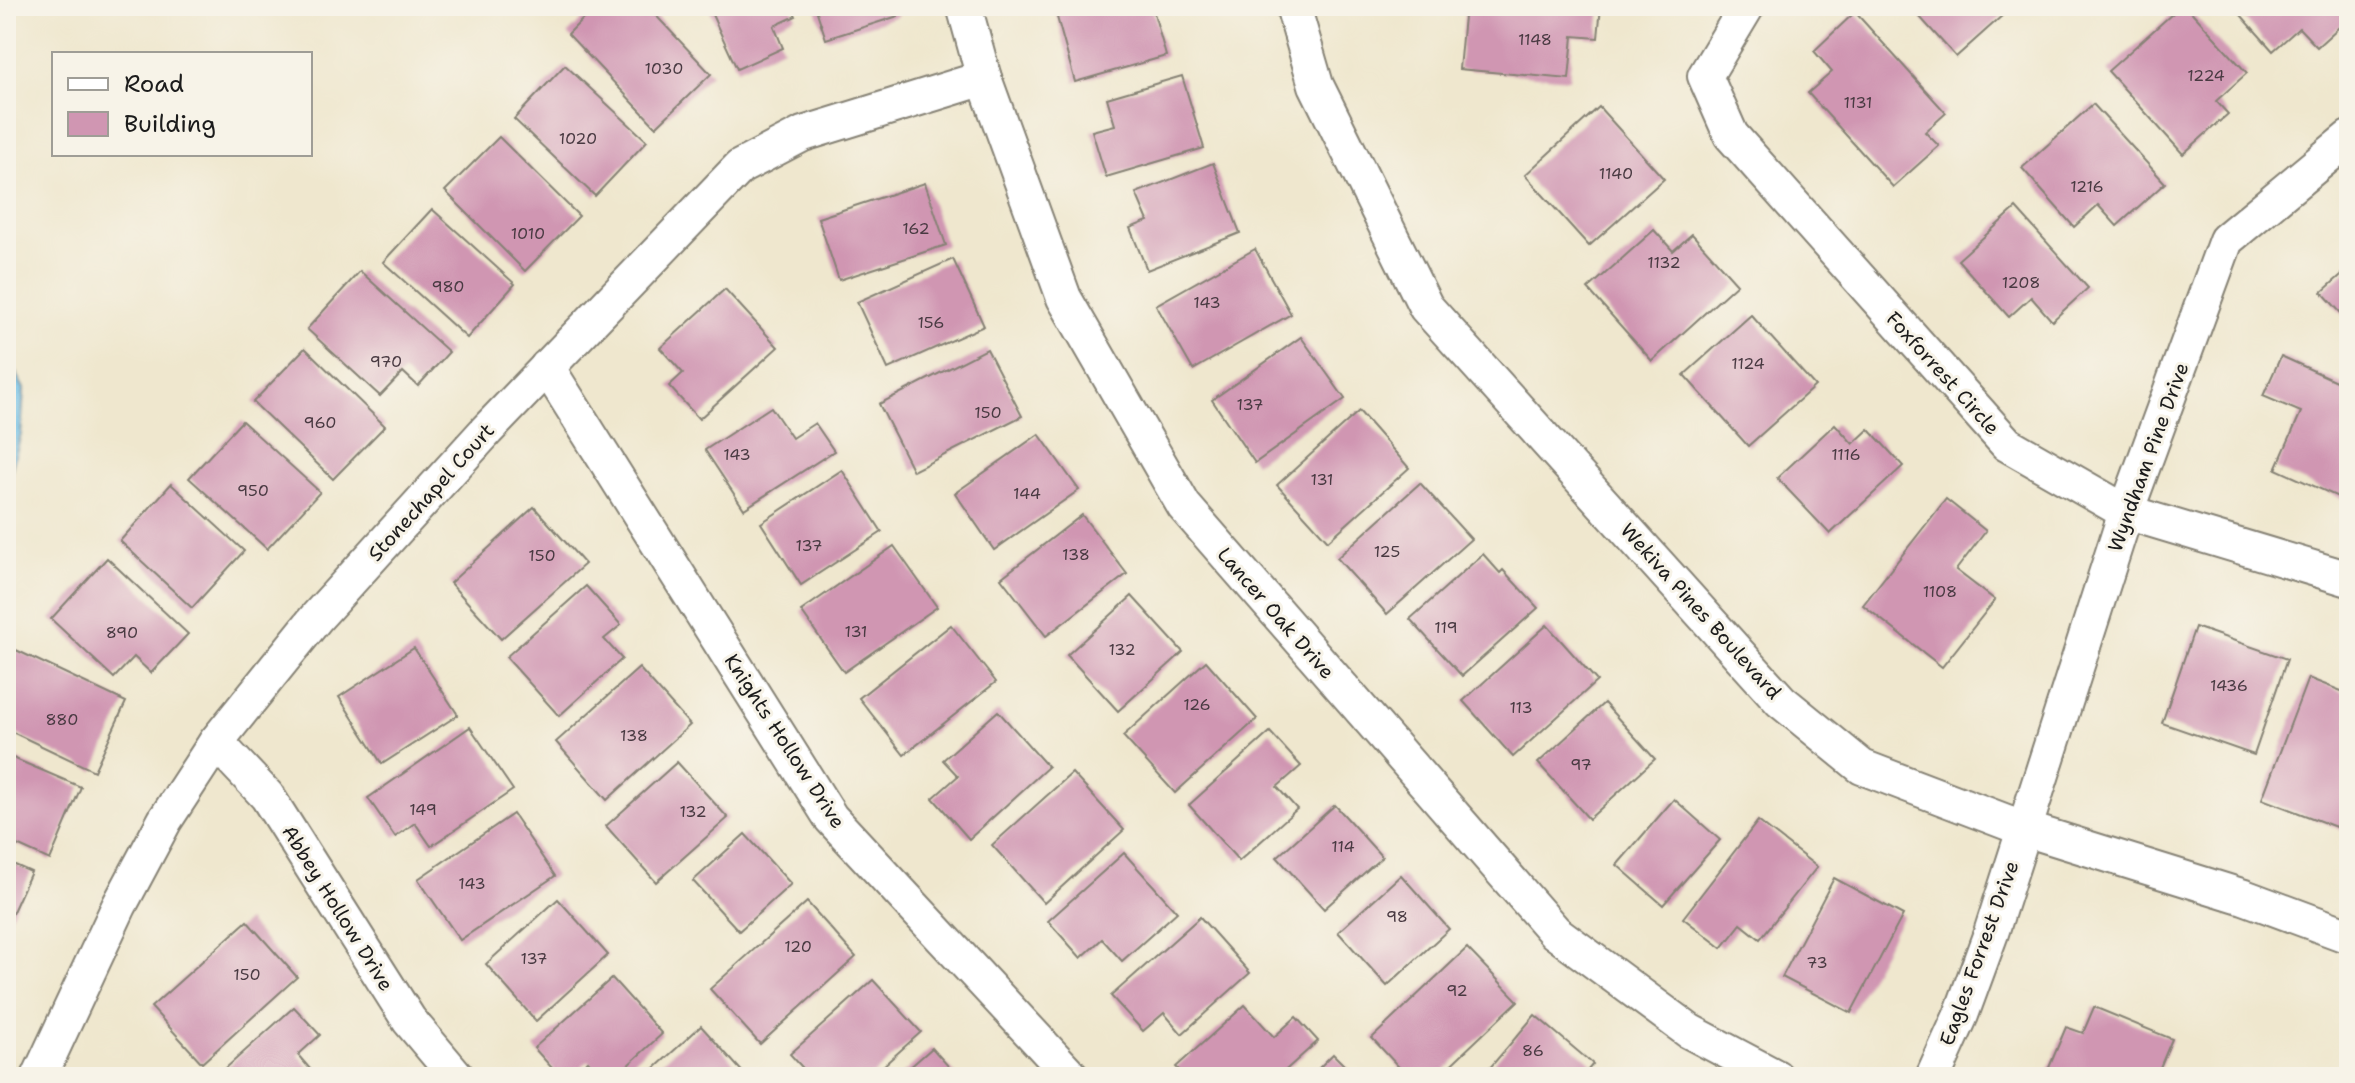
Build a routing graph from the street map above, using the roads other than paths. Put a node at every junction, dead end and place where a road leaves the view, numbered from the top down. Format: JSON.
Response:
{"nodes":[{"id":1,"x":964,"y":6,"type":"edge"},
{"id":2,"x":1293,"y":6,"type":"edge"},
{"id":3,"x":1747,"y":6,"type":"edge"},
{"id":4,"x":984,"y":78,"type":"junction"},
{"id":5,"x":2349,"y":138,"type":"edge"},
{"id":6,"x":547,"y":367,"type":"junction"},
{"id":7,"x":2126,"y":512,"type":"junction"},
{"id":8,"x":2349,"y":579,"type":"edge"},
{"id":9,"x":216,"y":742,"type":"junction"},
{"id":10,"x":2022,"y":828,"type":"junction"},
{"id":11,"x":2349,"y":936,"type":"edge"},
{"id":12,"x":39,"y":1077,"type":"edge"},
{"id":13,"x":457,"y":1077,"type":"edge"},
{"id":14,"x":1072,"y":1077,"type":"edge"},
{"id":15,"x":1776,"y":1077,"type":"edge"},
{"id":16,"x":1933,"y":1077,"type":"edge"}],
"edges":[{"from":1,"to":4,"type":"street","name":"Lancer Oak Drive"},
{"from":2,"to":10,"type":"street","name":"Wekiva Pines Boulevard"},
{"from":3,"to":7,"type":"street","name":"Foxforrest Circle"},
{"from":4,"to":6,"type":"street","name":"Stonechapel Court"},
{"from":4,"to":15,"type":"street","name":"Lancer Oak Drive"},
{"from":5,"to":7,"type":"street","name":"Wyndham Pine Drive"},
{"from":6,"to":9,"type":"street","name":"Stonechapel Court"},
{"from":6,"to":14,"type":"street","name":"Knights Hollow Drive"},
{"from":7,"to":8,"type":"street","name":"Foxforrest Circle"},
{"from":7,"to":10,"type":"street","name":"Wyndham Pine Drive"},
{"from":9,"to":12,"type":"street","name":"Stonechapel Court"},
{"from":9,"to":13,"type":"street","name":"Abbey Hollow Drive"},
{"from":10,"to":11,"type":"street","name":"Wekiva Pines Boulevard"},
{"from":10,"to":16,"type":"street","name":"Eagles Forrest Drive"}]}
